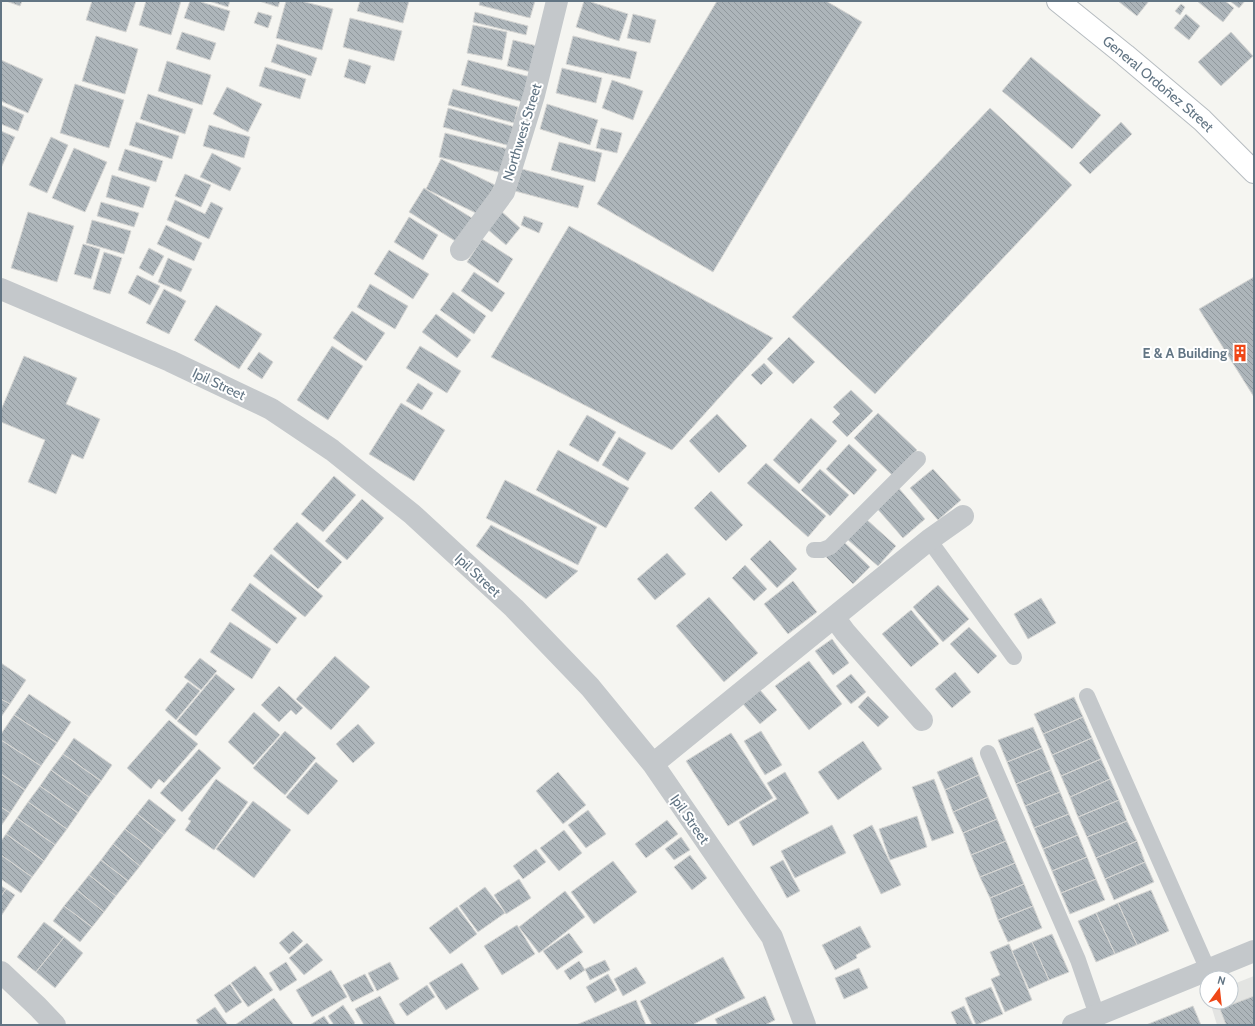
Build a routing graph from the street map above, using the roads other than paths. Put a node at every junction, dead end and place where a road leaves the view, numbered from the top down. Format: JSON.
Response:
{"nodes":[{"id":1,"x":557,"y":1,"type":"edge"},
{"id":2,"x":1058,"y":1,"type":"edge"},
{"id":3,"x":1254,"y":172,"type":"edge"},
{"id":4,"x":461,"y":250,"type":"dead end"},
{"id":5,"x":1,"y":289,"type":"edge"},
{"id":6,"x":918,"y":459,"type":"dead end"},
{"id":7,"x":963,"y":516,"type":"dead end"},
{"id":8,"x":929,"y":540,"type":"junction"},
{"id":9,"x":814,"y":550,"type":"dead end"},
{"id":10,"x":834,"y":617,"type":"junction"},
{"id":11,"x":1014,"y":657,"type":"dead end"},
{"id":12,"x":1087,"y":696,"type":"dead end"},
{"id":13,"x":922,"y":720,"type":"dead end"},
{"id":14,"x":988,"y":753,"type":"dead end"},
{"id":15,"x":653,"y":764,"type":"junction"},
{"id":16,"x":1254,"y":951,"type":"edge"},
{"id":17,"x":1208,"y":970,"type":"joint"},
{"id":18,"x":1,"y":972,"type":"edge"},
{"id":19,"x":1199,"y":974,"type":"edge"},
{"id":20,"x":1097,"y":1015,"type":"junction"},
{"id":21,"x":54,"y":1025,"type":"edge"},
{"id":22,"x":805,"y":1025,"type":"edge"},
{"id":23,"x":1073,"y":1025,"type":"edge"}],
"edges":[{"from":1,"to":4,"type":"street","name":"Northwest Street"},
{"from":2,"to":3,"type":"main road","name":"General Ordoñez Street"},
{"from":5,"to":15,"type":"street","name":"Ipil Street"},
{"from":6,"to":9,"type":"lane"},
{"from":7,"to":8,"type":"street"},
{"from":8,"to":10,"type":"street"},
{"from":8,"to":11,"type":"lane"},
{"from":10,"to":13,"type":"street"},
{"from":10,"to":15,"type":"street"},
{"from":12,"to":17,"type":"lane"},
{"from":14,"to":20,"type":"lane"},
{"from":15,"to":22,"type":"street","name":"Ipil Street"},
{"from":16,"to":17,"type":"street"},
{"from":18,"to":21,"type":"street"},
{"from":19,"to":20,"type":"street"},
{"from":20,"to":23,"type":"street"}]}
